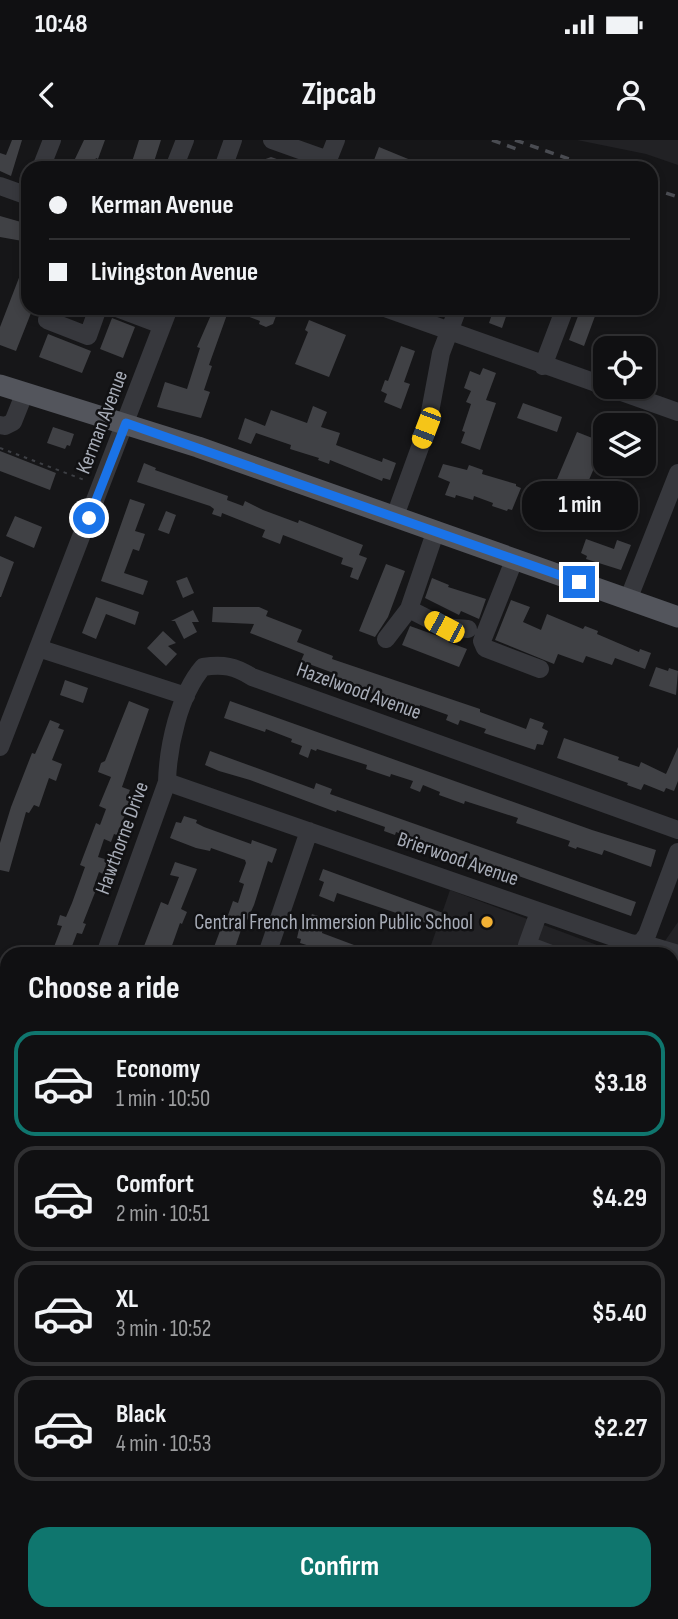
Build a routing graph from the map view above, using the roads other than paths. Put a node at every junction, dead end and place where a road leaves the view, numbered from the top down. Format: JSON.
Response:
{"nodes":[{"id":1,"x":52,"y":140,"type":"edge"},
{"id":2,"x":185,"y":140,"type":"edge"},
{"id":3,"x":233,"y":140,"type":"edge"},
{"id":4,"x":272,"y":140,"type":"edge"},
{"id":5,"x":336,"y":140,"type":"edge"},
{"id":6,"x":44,"y":161,"type":"edge"},
{"id":7,"x":177,"y":161,"type":"edge"},
{"id":8,"x":226,"y":161,"type":"edge"},
{"id":9,"x":0,"y":186,"type":"edge"},
{"id":10,"x":21,"y":194,"type":"edge"},
{"id":11,"x":49,"y":315,"type":"edge"},
{"id":12,"x":96,"y":315,"type":"edge"},
{"id":13,"x":134,"y":315,"type":"edge"},
{"id":14,"x":166,"y":315,"type":"edge"},
{"id":15,"x":404,"y":315,"type":"edge"},
{"id":16,"x":455,"y":315,"type":"edge"},
{"id":17,"x":562,"y":315,"type":"edge"},
{"id":18,"x":162,"y":326,"type":"junction"},
{"id":19,"x":449,"y":332,"type":"junction"},
{"id":20,"x":543,"y":366,"type":"junction"},
{"id":21,"x":0,"y":385,"type":"edge"},
{"id":22,"x":25,"y":392,"type":"junction"},
{"id":23,"x":678,"y":412,"type":"edge"},
{"id":24,"x":126,"y":423,"type":"junction"},
{"id":25,"x":0,"y":425,"type":"edge"},
{"id":26,"x":678,"y":473,"type":"edge"},
{"id":27,"x":395,"y":516,"type":"junction"},
{"id":28,"x":670,"y":518,"type":"edge"},
{"id":29,"x":436,"y":530,"type":"junction"},
{"id":30,"x":515,"y":558,"type":"junction"},
{"id":31,"x":628,"y":600,"type":"junction"},
{"id":32,"x":410,"y":609,"type":"junction"},
{"id":33,"x":678,"y":617,"type":"edge"},
{"id":34,"x":468,"y":629,"type":"dead end"},
{"id":35,"x":386,"y":639,"type":"dead end"},
{"id":36,"x":38,"y":648,"type":"junction"},
{"id":37,"x":540,"y":669,"type":"dead end"},
{"id":38,"x":186,"y":696,"type":"junction"},
{"id":39,"x":0,"y":747,"type":"edge"},
{"id":40,"x":167,"y":782,"type":"junction"},
{"id":41,"x":678,"y":830,"type":"edge"},
{"id":42,"x":309,"y":831,"type":"junction"},
{"id":43,"x":678,"y":852,"type":"edge"},
{"id":44,"x":539,"y":912,"type":"junction"},
{"id":45,"x":641,"y":943,"type":"junction"},
{"id":46,"x":107,"y":947,"type":"edge"},
{"id":47,"x":269,"y":947,"type":"edge"},
{"id":48,"x":532,"y":947,"type":"edge"},
{"id":49,"x":654,"y":947,"type":"edge"}],
"edges":[{"from":1,"to":6,"type":"street"},
{"from":2,"to":7,"type":"street"},
{"from":3,"to":8,"type":"street"},
{"from":4,"to":5,"type":"street"},
{"from":9,"to":10,"type":"street"},
{"from":11,"to":12,"type":"street"},
{"from":13,"to":18,"type":"street"},
{"from":14,"to":18,"type":"street","name":"Kerman Avenue"},
{"from":15,"to":19,"type":"street"},
{"from":16,"to":19,"type":"street"},
{"from":17,"to":20,"type":"street"},
{"from":18,"to":24,"type":"street","name":"Kerman Avenue"},
{"from":19,"to":20,"type":"street"},
{"from":19,"to":27,"type":"street"},
{"from":20,"to":23,"type":"street"},
{"from":21,"to":22,"type":"main road"},
{"from":22,"to":24,"type":"main road"},
{"from":22,"to":25,"type":"street"},
{"from":24,"to":27,"type":"main road"},
{"from":24,"to":36,"type":"street","name":"Kerman Avenue"},
{"from":26,"to":28,"type":"street"},
{"from":27,"to":29,"type":"main road"},
{"from":28,"to":31,"type":"street"},
{"from":29,"to":30,"type":"main road"},
{"from":29,"to":32,"type":"street"},
{"from":30,"to":31,"type":"main road"},
{"from":30,"to":37,"type":"street"},
{"from":31,"to":33,"type":"main road"},
{"from":32,"to":34,"type":"street"},
{"from":32,"to":35,"type":"street"},
{"from":36,"to":38,"type":"street"},
{"from":36,"to":39,"type":"street","name":"Kerman Avenue"},
{"from":38,"to":40,"type":"street","name":"Hawthorne Drive"},
{"from":38,"to":41,"type":"street","name":"Hazelwood Avenue"},
{"from":40,"to":42,"type":"street","name":"Brierwood Avenue"},
{"from":40,"to":46,"type":"street","name":"Hawthorne Drive"},
{"from":42,"to":44,"type":"street","name":"Brierwood Avenue"},
{"from":42,"to":47,"type":"street"},
{"from":43,"to":45,"type":"street"},
{"from":44,"to":45,"type":"street","name":"Brierwood Avenue"},
{"from":44,"to":48,"type":"street"},
{"from":45,"to":49,"type":"street","name":"Brierwood Avenue"}]}
